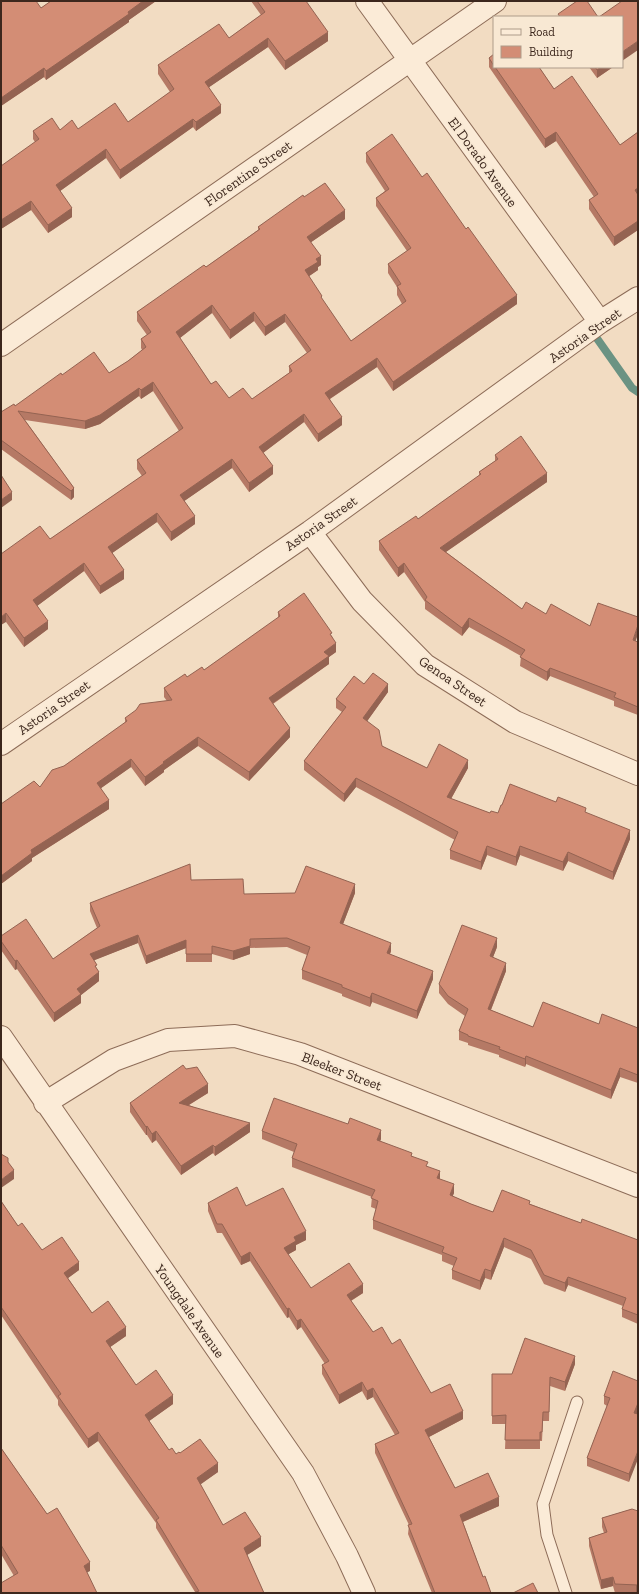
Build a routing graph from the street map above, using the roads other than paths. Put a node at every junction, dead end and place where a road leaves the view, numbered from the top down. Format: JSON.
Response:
{"nodes":[{"id":1,"x":367,"y":1,"type":"edge"},
{"id":2,"x":495,"y":1,"type":"edge"},
{"id":3,"x":409,"y":60,"type":"junction"},
{"id":4,"x":638,"y":298,"type":"edge"},
{"id":5,"x":600,"y":322,"type":"junction"},
{"id":6,"x":1,"y":345,"type":"edge"},
{"id":7,"x":310,"y":532,"type":"junction"},
{"id":8,"x":1,"y":744,"type":"edge"},
{"id":9,"x":638,"y":774,"type":"edge"},
{"id":10,"x":1,"y":1037,"type":"edge"},
{"id":11,"x":45,"y":1103,"type":"junction"},
{"id":12,"x":638,"y":1186,"type":"edge"},
{"id":13,"x":577,"y":1402,"type":"dead end"},
{"id":14,"x":364,"y":1593,"type":"edge"},
{"id":15,"x":566,"y":1593,"type":"edge"}],
"edges":[{"from":1,"to":3,"type":"street","name":"El Dorado Avenue"},
{"from":2,"to":3,"type":"street","name":"Florentine Street"},
{"from":3,"to":5,"type":"street","name":"El Dorado Avenue"},
{"from":3,"to":6,"type":"street","name":"Florentine Street"},
{"from":4,"to":5,"type":"street","name":"Astoria Street"},
{"from":5,"to":7,"type":"street","name":"Astoria Street"},
{"from":7,"to":8,"type":"street","name":"Astoria Street"},
{"from":7,"to":9,"type":"street","name":"Genoa Street"},
{"from":10,"to":11,"type":"street","name":"Youngdale Avenue"},
{"from":11,"to":12,"type":"street","name":"Bleeker Street"},
{"from":11,"to":14,"type":"street","name":"Youngdale Avenue"},
{"from":13,"to":15,"type":"lane"}]}
